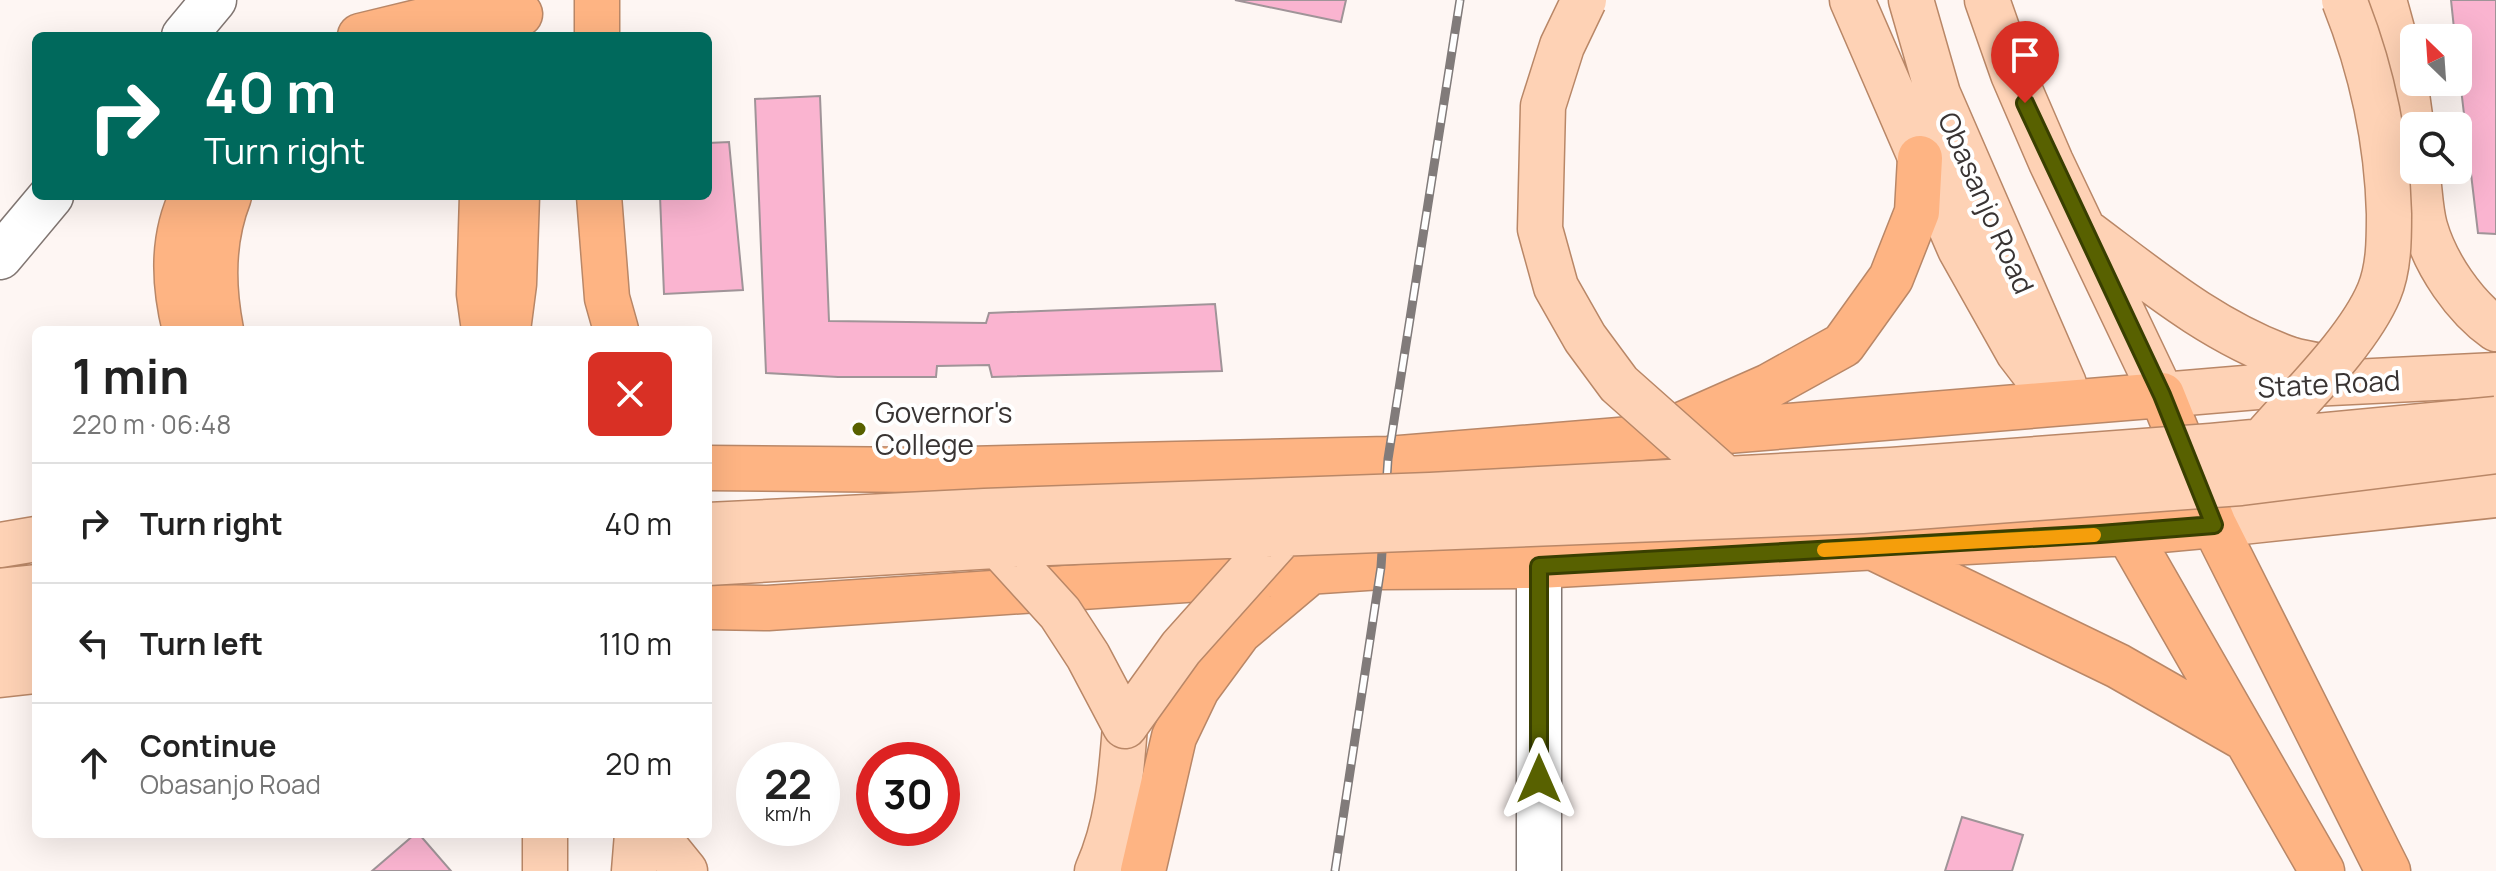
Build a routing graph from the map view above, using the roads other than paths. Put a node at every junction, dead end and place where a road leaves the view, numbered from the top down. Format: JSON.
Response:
{"nodes":[{"id":1,"x":214,"y":0,"type":"edge"},
{"id":2,"x":597,"y":0,"type":"edge"},
{"id":3,"x":1584,"y":0,"type":"edge"},
{"id":4,"x":1852,"y":0,"type":"edge"},
{"id":5,"x":1911,"y":0,"type":"edge"},
{"id":6,"x":2344,"y":0,"type":"edge"},
{"id":7,"x":2384,"y":0,"type":"edge"},
{"id":8,"x":1995,"y":9,"type":"edge"},
{"id":9,"x":520,"y":17,"type":"edge"},
{"id":10,"x":187,"y":32,"type":"edge"},
{"id":11,"x":377,"y":32,"type":"edge"},
{"id":12,"x":597,"y":32,"type":"edge"},
{"id":13,"x":2409,"y":112,"type":"edge"},
{"id":14,"x":1920,"y":158,"type":"junction"},
{"id":15,"x":2419,"y":184,"type":"edge"},
{"id":16,"x":48,"y":200,"type":"edge"},
{"id":17,"x":191,"y":200,"type":"edge"},
{"id":18,"x":228,"y":200,"type":"edge"},
{"id":19,"x":482,"y":200,"type":"edge"},
{"id":20,"x":517,"y":200,"type":"edge"},
{"id":21,"x":599,"y":200,"type":"edge"},
{"id":22,"x":2083,"y":229,"type":"junction"},
{"id":23,"x":0,"y":257,"type":"edge"},
{"id":24,"x":184,"y":326,"type":"edge"},
{"id":25,"x":221,"y":326,"type":"edge"},
{"id":26,"x":483,"y":326,"type":"edge"},
{"id":27,"x":509,"y":326,"type":"edge"},
{"id":28,"x":615,"y":326,"type":"edge"},
{"id":29,"x":2496,"y":329,"type":"edge"},
{"id":30,"x":2496,"y":375,"type":"edge"},
{"id":31,"x":2396,"y":380,"type":"junction"},
{"id":32,"x":2162,"y":395,"type":"junction"},
{"id":33,"x":2070,"y":402,"type":"junction"},
{"id":34,"x":2496,"y":419,"type":"edge"},
{"id":35,"x":1650,"y":438,"type":"junction"},
{"id":36,"x":2262,"y":441,"type":"junction"},
{"id":37,"x":2496,"y":451,"type":"edge"},
{"id":38,"x":712,"y":468,"type":"edge"},
{"id":39,"x":1726,"y":479,"type":"junction"},
{"id":40,"x":2496,"y":495,"type":"edge"},
{"id":41,"x":712,"y":525,"type":"edge"},
{"id":42,"x":2214,"y":525,"type":"junction"},
{"id":43,"x":2128,"y":533,"type":"junction"},
{"id":44,"x":1282,"y":535,"type":"junction"},
{"id":45,"x":32,"y":540,"type":"edge"},
{"id":46,"x":0,"y":545,"type":"edge"},
{"id":47,"x":999,"y":546,"type":"junction"},
{"id":48,"x":1872,"y":547,"type":"junction"},
{"id":49,"x":712,"y":563,"type":"edge"},
{"id":50,"x":1539,"y":566,"type":"junction"},
{"id":51,"x":1310,"y":572,"type":"junction"},
{"id":52,"x":32,"y":587,"type":"edge"},
{"id":53,"x":0,"y":591,"type":"edge"},
{"id":54,"x":712,"y":607,"type":"edge"},
{"id":55,"x":32,"y":631,"type":"edge"},
{"id":56,"x":0,"y":635,"type":"edge"},
{"id":57,"x":32,"y":671,"type":"edge"},
{"id":58,"x":0,"y":675,"type":"edge"},
{"id":59,"x":1125,"y":726,"type":"junction"},
{"id":60,"x":2244,"y":738,"type":"junction"},
{"id":61,"x":545,"y":838,"type":"edge"},
{"id":62,"x":637,"y":838,"type":"edge"},
{"id":63,"x":658,"y":838,"type":"edge"},
{"id":64,"x":2379,"y":854,"type":"edge"},
{"id":65,"x":545,"y":871,"type":"edge"},
{"id":66,"x":634,"y":871,"type":"edge"},
{"id":67,"x":685,"y":871,"type":"edge"},
{"id":68,"x":1097,"y":871,"type":"edge"},
{"id":69,"x":1143,"y":871,"type":"edge"},
{"id":70,"x":1539,"y":871,"type":"edge"},
{"id":71,"x":2322,"y":871,"type":"edge"},
{"id":72,"x":2418,"y":871,"type":"edge"}],
"edges":[{"from":1,"to":10,"type":"street"},
{"from":2,"to":12,"type":"highway"},
{"from":3,"to":39,"type":"main road","bridge":true},
{"from":4,"to":14,"type":"main road"},
{"from":5,"to":33,"type":"main road","name":"Obasanjo Road"},
{"from":6,"to":36,"type":"main road","bridge":true},
{"from":7,"to":13,"type":"main road"},
{"from":8,"to":22,"type":"main road"},
{"from":9,"to":11,"type":"highway"},
{"from":14,"to":33,"type":"main road"},
{"from":14,"to":35,"type":"highway"},
{"from":15,"to":29,"type":"main road"},
{"from":16,"to":23,"type":"street"},
{"from":17,"to":24,"type":"highway"},
{"from":18,"to":25,"type":"highway"},
{"from":19,"to":26,"type":"highway"},
{"from":20,"to":27,"type":"highway"},
{"from":21,"to":28,"type":"highway"},
{"from":22,"to":31,"type":"main road"},
{"from":22,"to":32,"type":"main road"},
{"from":30,"to":31,"type":"main road","name":"State Road"},
{"from":31,"to":32,"type":"main road","name":"State Road"},
{"from":32,"to":33,"type":"highway"},
{"from":32,"to":42,"type":"highway"},
{"from":33,"to":35,"type":"highway"},
{"from":33,"to":43,"type":"highway"},
{"from":34,"to":36,"type":"main road","bridge":true},
{"from":35,"to":38,"type":"highway"},
{"from":36,"to":39,"type":"main road","bridge":true},
{"from":37,"to":44,"type":"main road","bridge":true},
{"from":39,"to":41,"type":"main road","bridge":true},
{"from":40,"to":42,"type":"main road"},
{"from":42,"to":43,"type":"highway"},
{"from":42,"to":64,"type":"highway"},
{"from":43,"to":48,"type":"highway"},
{"from":43,"to":60,"type":"highway"},
{"from":44,"to":47,"type":"main road","bridge":true},
{"from":44,"to":59,"type":"main road","bridge":true},
{"from":45,"to":46,"type":"main road"},
{"from":47,"to":49,"type":"main road","bridge":true},
{"from":47,"to":59,"type":"main road","bridge":true},
{"from":48,"to":50,"type":"highway"},
{"from":48,"to":60,"type":"highway"},
{"from":50,"to":51,"type":"highway"},
{"from":50,"to":70,"type":"street"},
{"from":51,"to":54,"type":"highway"},
{"from":51,"to":69,"type":"highway"},
{"from":52,"to":53,"type":"main road"},
{"from":55,"to":56,"type":"main road"},
{"from":57,"to":58,"type":"main road"},
{"from":59,"to":68,"type":"main road"},
{"from":60,"to":71,"type":"highway"},
{"from":61,"to":65,"type":"main road"},
{"from":62,"to":66,"type":"main road"},
{"from":63,"to":67,"type":"main road"},
{"from":64,"to":72,"type":"highway"}]}
